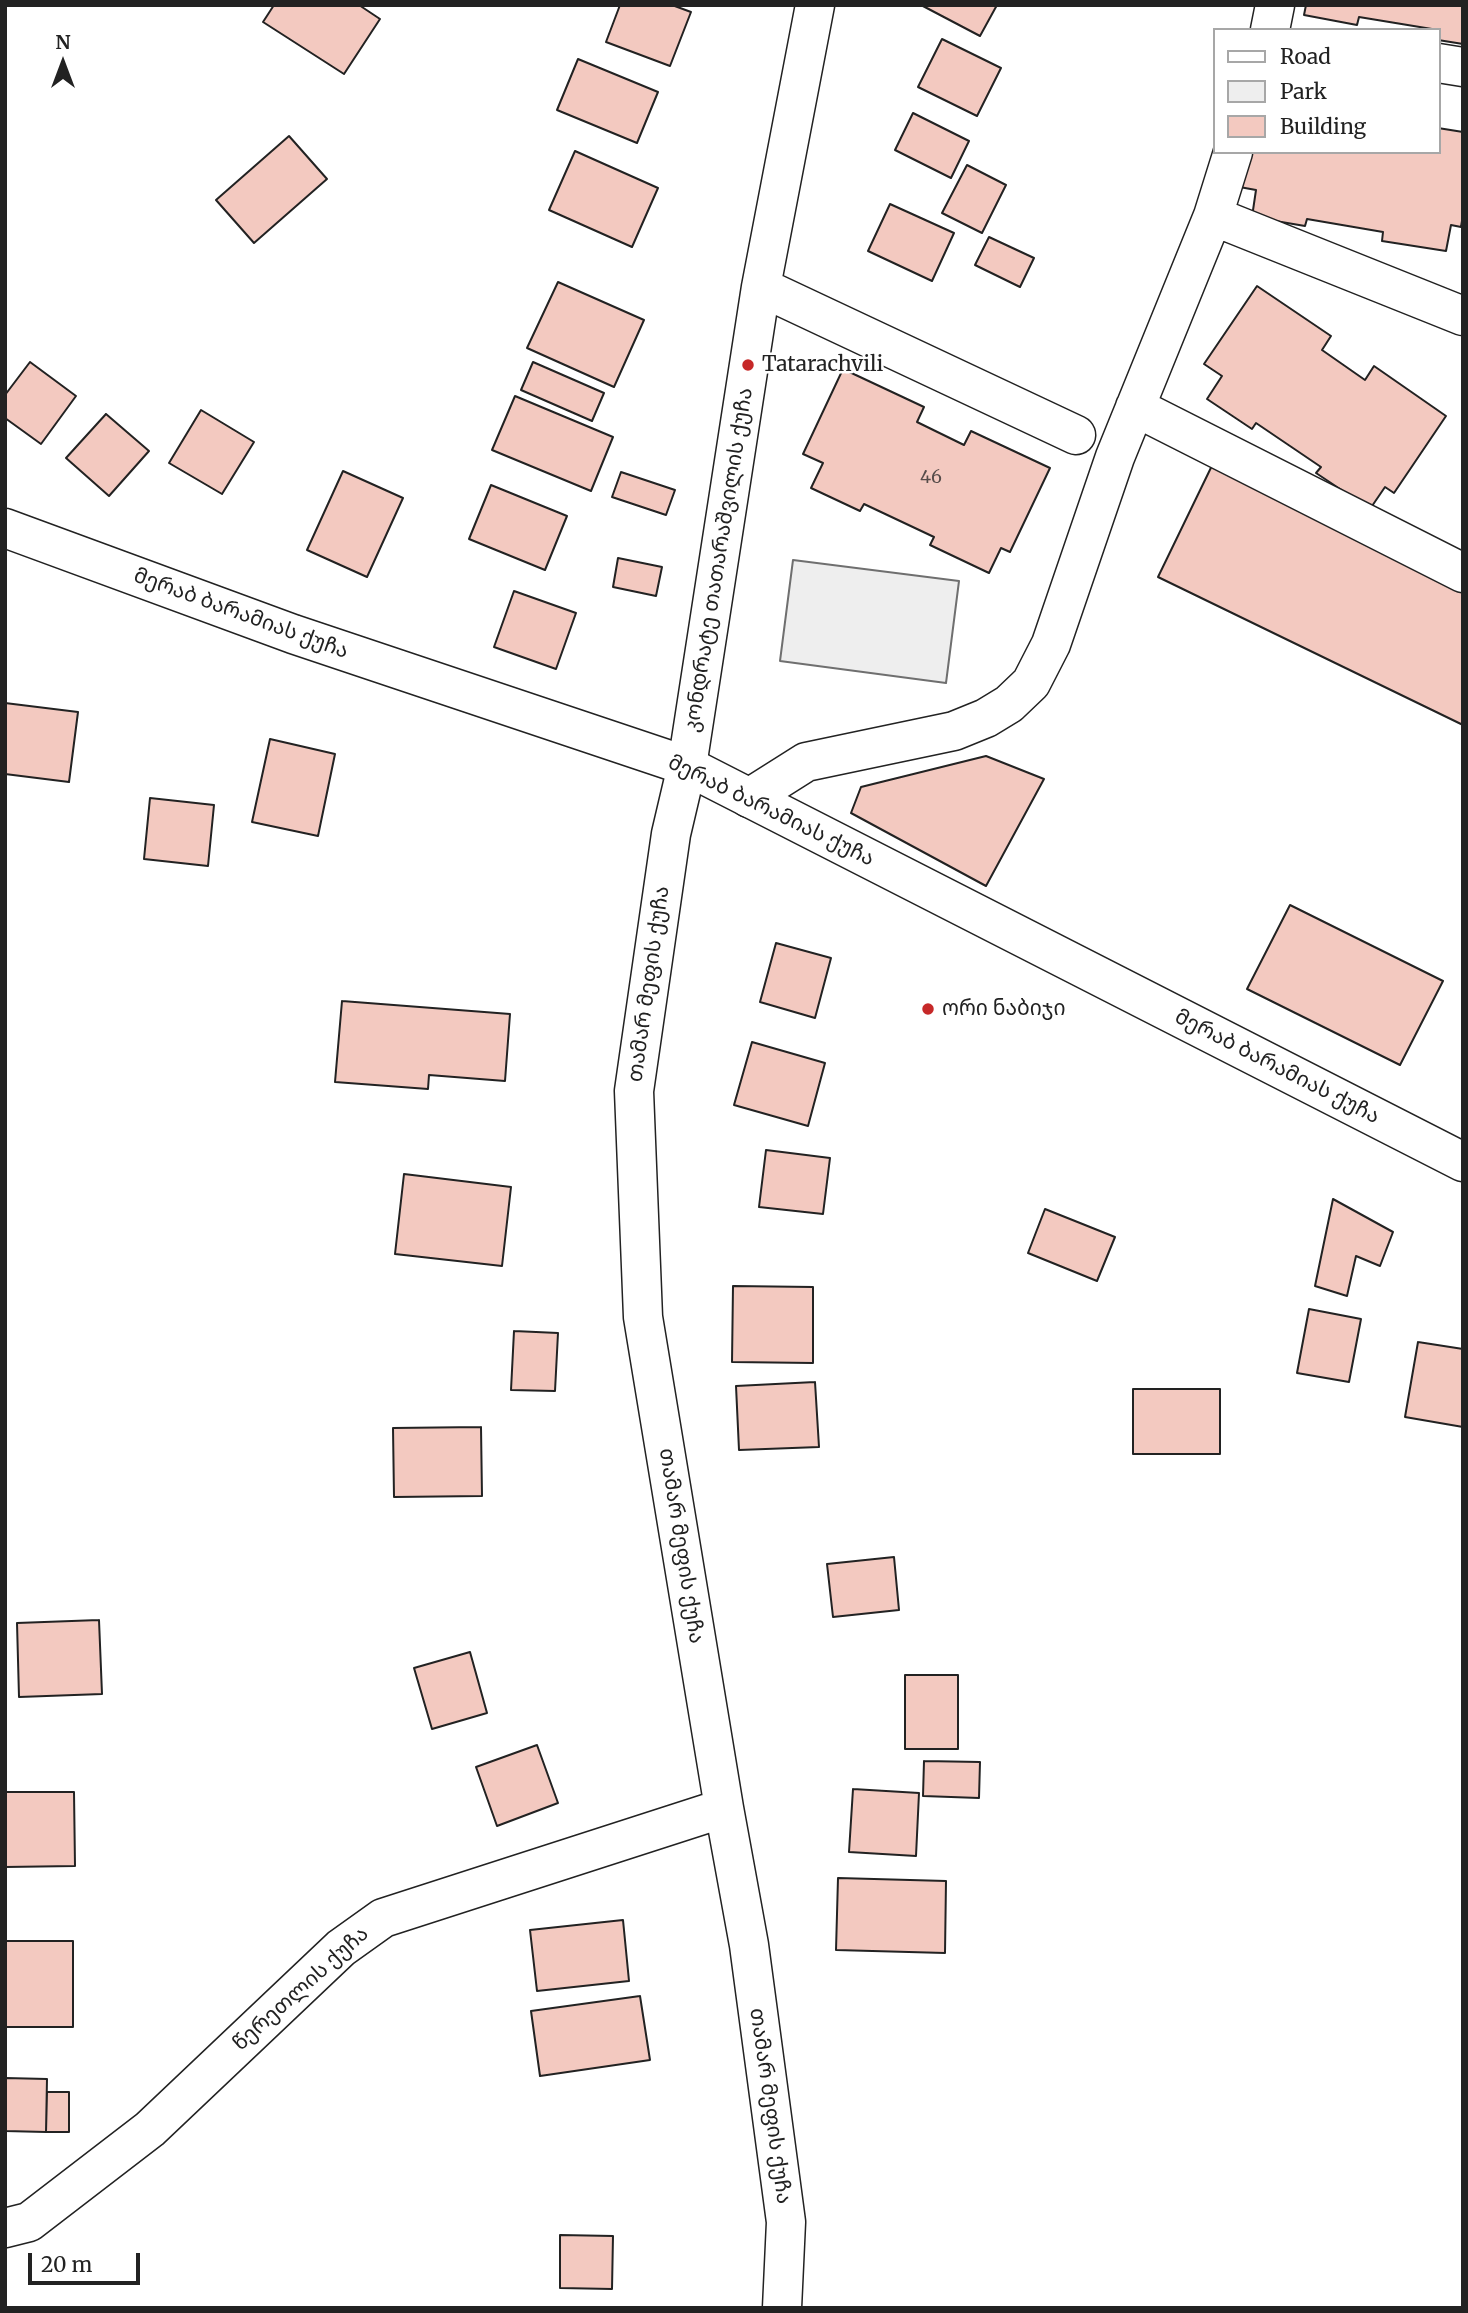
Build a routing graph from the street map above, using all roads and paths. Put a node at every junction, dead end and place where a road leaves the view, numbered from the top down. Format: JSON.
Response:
{"nodes":[{"id":1,"x":815,"y":5,"type":"edge"},
{"id":2,"x":1275,"y":5,"type":"edge"},
{"id":3,"x":1269,"y":28,"type":"edge"},
{"id":4,"x":1440,"y":63,"type":"edge"},
{"id":5,"x":1463,"y":66,"type":"edge"},
{"id":6,"x":1232,"y":154,"type":"edge"},
{"id":7,"x":1213,"y":216,"type":"junction"},
{"id":8,"x":761,"y":287,"type":"junction"},
{"id":9,"x":1463,"y":316,"type":"edge"},
{"id":10,"x":1135,"y":407,"type":"junction"},
{"id":11,"x":1076,"y":435,"type":"dead end"},
{"id":12,"x":5,"y":528,"type":"edge"},
{"id":13,"x":1461,"y":562,"type":"edge"},
{"id":14,"x":685,"y":775,"type":"junction"},
{"id":15,"x":749,"y":798,"type":"junction"},
{"id":16,"x":1463,"y":1162,"type":"edge"},
{"id":17,"x":724,"y":1808,"type":"junction"},
{"id":18,"x":5,"y":2228,"type":"edge"},
{"id":19,"x":782,"y":2308,"type":"edge"}],
"edges":[{"from":1,"to":8,"type":"street","name":"კონდრატე თათარაშვილის ქუჩა"},
{"from":2,"to":3,"type":"street"},
{"from":4,"to":5,"type":"street"},
{"from":6,"to":7,"type":"street"},
{"from":7,"to":9,"type":"street"},
{"from":7,"to":10,"type":"street"},
{"from":8,"to":11,"type":"street"},
{"from":8,"to":14,"type":"street","name":"კონდრატე თათარაშვილის ქუჩა"},
{"from":10,"to":13,"type":"street"},
{"from":10,"to":15,"type":"street"},
{"from":12,"to":14,"type":"street","name":"მერაბ ბარამიას ქუჩა"},
{"from":14,"to":15,"type":"street","name":"მერაბ ბარამიას ქუჩა"},
{"from":14,"to":17,"type":"street","name":"თამარ მეფის ქუჩა"},
{"from":15,"to":16,"type":"street","name":"მერაბ ბარამიას ქუჩა"},
{"from":17,"to":18,"type":"street","name":"წერეთლის ქუჩა"},
{"from":17,"to":19,"type":"street","name":"თამარ მეფის ქუჩა"}]}
